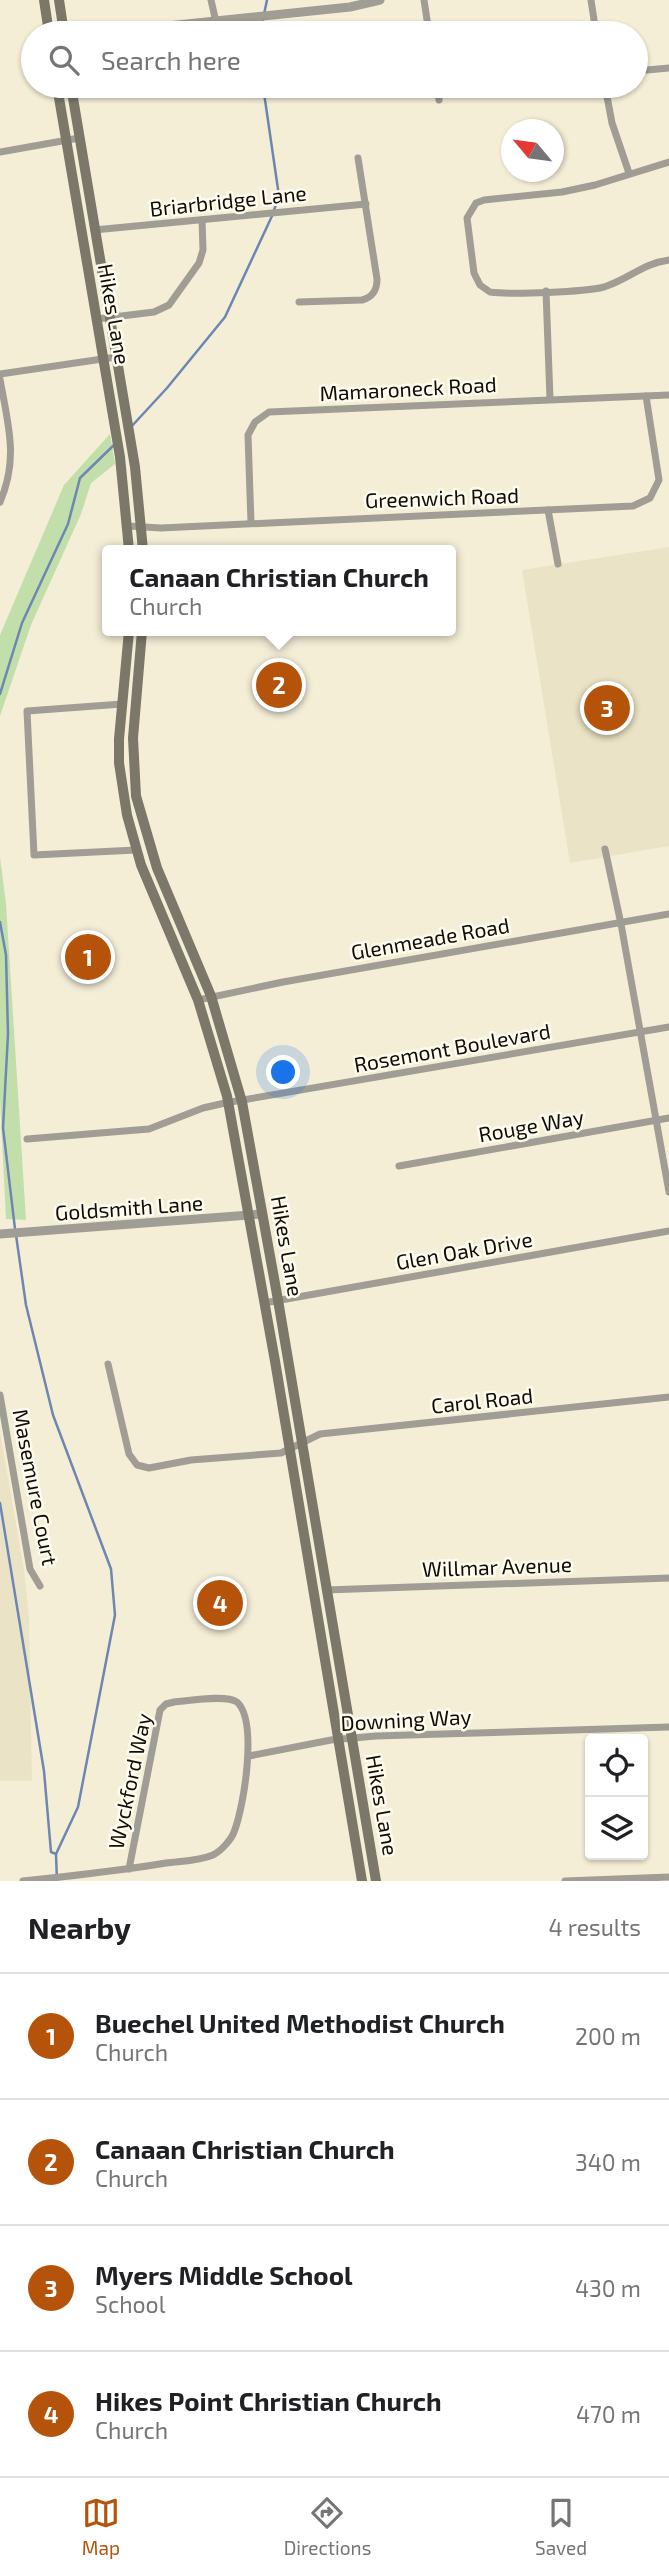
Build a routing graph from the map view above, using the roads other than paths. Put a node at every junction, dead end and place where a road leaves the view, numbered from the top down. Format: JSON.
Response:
{"nodes":[{"id":1,"x":44,"y":0,"type":"edge"},
{"id":2,"x":59,"y":0,"type":"edge"},
{"id":3,"x":211,"y":0,"type":"edge"},
{"id":4,"x":380,"y":0,"type":"edge"},
{"id":5,"x":424,"y":0,"type":"edge"},
{"id":6,"x":591,"y":0,"type":"edge"},
{"id":7,"x":332,"y":5,"type":"edge"},
{"id":8,"x":47,"y":21,"type":"edge"},
{"id":9,"x":62,"y":21,"type":"edge"},
{"id":10,"x":216,"y":21,"type":"edge"},
{"id":11,"x":224,"y":21,"type":"edge"},
{"id":12,"x":427,"y":21,"type":"edge"},
{"id":13,"x":594,"y":21,"type":"edge"},
{"id":14,"x":669,"y":68,"type":"edge"},
{"id":15,"x":648,"y":70,"type":"edge"},
{"id":16,"x":59,"y":98,"type":"edge"},
{"id":17,"x":73,"y":98,"type":"edge"},
{"id":18,"x":607,"y":98,"type":"edge"},
{"id":19,"x":79,"y":138,"type":"junction"},
{"id":20,"x":66,"y":140,"type":"junction"},
{"id":21,"x":0,"y":152,"type":"edge"},
{"id":22,"x":358,"y":158,"type":"dead end"},
{"id":23,"x":669,"y":162,"type":"edge"},
{"id":24,"x":629,"y":173,"type":"junction"},
{"id":25,"x":366,"y":204,"type":"junction"},
{"id":26,"x":202,"y":220,"type":"junction"},
{"id":27,"x":94,"y":230,"type":"junction"},
{"id":28,"x":669,"y":260,"type":"edge"},
{"id":29,"x":546,"y":291,"type":"junction"},
{"id":30,"x":299,"y":302,"type":"dead end"},
{"id":31,"x":110,"y":317,"type":"junction"},
{"id":32,"x":97,"y":320,"type":"junction"},
{"id":33,"x":116,"y":357,"type":"junction"},
{"id":34,"x":103,"y":359,"type":"junction"},
{"id":35,"x":0,"y":377,"type":"edge"},
{"id":36,"x":669,"y":395,"type":"edge"},
{"id":37,"x":646,"y":396,"type":"junction"},
{"id":38,"x":550,"y":400,"type":"junction"},
{"id":39,"x":0,"y":502,"type":"edge"},
{"id":40,"x":548,"y":510,"type":"junction"},
{"id":41,"x":251,"y":523,"type":"junction"},
{"id":42,"x":128,"y":526,"type":"junction"},
{"id":43,"x":142,"y":527,"type":"junction"},
{"id":44,"x":129,"y":545,"type":"edge"},
{"id":45,"x":143,"y":545,"type":"edge"},
{"id":46,"x":558,"y":564,"type":"dead end"},
{"id":47,"x":129,"y":636,"type":"edge"},
{"id":48,"x":142,"y":636,"type":"edge"},
{"id":49,"x":122,"y":704,"type":"junction"},
{"id":50,"x":605,"y":849,"type":"dead end"},
{"id":51,"x":136,"y":850,"type":"junction"},
{"id":52,"x":669,"y":914,"type":"edge"},
{"id":53,"x":621,"y":924,"type":"junction"},
{"id":54,"x":211,"y":996,"type":"junction"},
{"id":55,"x":198,"y":1000,"type":"junction"},
{"id":56,"x":669,"y":1027,"type":"edge"},
{"id":57,"x":640,"y":1032,"type":"junction"},
{"id":58,"x":242,"y":1102,"type":"junction"},
{"id":59,"x":228,"y":1103,"type":"junction"},
{"id":60,"x":669,"y":1118,"type":"edge"},
{"id":61,"x":656,"y":1121,"type":"junction"},
{"id":62,"x":27,"y":1139,"type":"dead end"},
{"id":63,"x":399,"y":1166,"type":"dead end"},
{"id":64,"x":669,"y":1192,"type":"edge"},
{"id":65,"x":262,"y":1214,"type":"junction"},
{"id":66,"x":249,"y":1215,"type":"junction"},
{"id":67,"x":669,"y":1231,"type":"edge"},
{"id":68,"x":2,"y":1234,"type":"edge"},
{"id":69,"x":278,"y":1300,"type":"junction"},
{"id":70,"x":264,"y":1303,"type":"junction"},
{"id":71,"x":108,"y":1364,"type":"dead end"},
{"id":72,"x":0,"y":1395,"type":"edge"},
{"id":73,"x":669,"y":1397,"type":"edge"},
{"id":74,"x":301,"y":1443,"type":"junction"},
{"id":75,"x":289,"y":1449,"type":"junction"},
{"id":76,"x":669,"y":1578,"type":"edge"},
{"id":77,"x":40,"y":1586,"type":"dead end"},
{"id":78,"x":326,"y":1590,"type":"junction"},
{"id":79,"x":669,"y":1727,"type":"edge"},
{"id":80,"x":352,"y":1739,"type":"junction"},
{"id":81,"x":338,"y":1740,"type":"junction"},
{"id":82,"x":248,"y":1756,"type":"junction"},
{"id":83,"x":129,"y":1869,"type":"junction"},
{"id":84,"x":669,"y":1877,"type":"edge"},
{"id":85,"x":23,"y":1881,"type":"edge"},
{"id":86,"x":362,"y":1881,"type":"edge"},
{"id":87,"x":376,"y":1881,"type":"edge"},
{"id":88,"x":565,"y":1881,"type":"edge"}],
"edges":[{"from":1,"to":8,"type":"main road"},
{"from":2,"to":9,"type":"main road"},
{"from":3,"to":10,"type":"street"},
{"from":4,"to":7,"type":"street"},
{"from":5,"to":12,"type":"street"},
{"from":6,"to":13,"type":"street"},
{"from":7,"to":11,"type":"street"},
{"from":14,"to":15,"type":"street"},
{"from":16,"to":20,"type":"main road","name":"Hikes Lane"},
{"from":17,"to":19,"type":"main road","name":"Hikes Lane"},
{"from":18,"to":24,"type":"street"},
{"from":19,"to":20,"type":"street"},
{"from":19,"to":27,"type":"main road","name":"Hikes Lane"},
{"from":20,"to":21,"type":"street"},
{"from":20,"to":32,"type":"main road","name":"Hikes Lane"},
{"from":22,"to":25,"type":"street"},
{"from":23,"to":24,"type":"street"},
{"from":24,"to":29,"type":"street"},
{"from":25,"to":26,"type":"street","name":"Briarbridge Lane"},
{"from":25,"to":30,"type":"street"},
{"from":26,"to":27,"type":"street","name":"Briarbridge Lane"},
{"from":26,"to":31,"type":"street"},
{"from":27,"to":31,"type":"main road","name":"Hikes Lane"},
{"from":28,"to":29,"type":"street"},
{"from":29,"to":38,"type":"street"},
{"from":31,"to":32,"type":"street"},
{"from":31,"to":33,"type":"main road","name":"Hikes Lane"},
{"from":32,"to":34,"type":"main road","name":"Hikes Lane"},
{"from":33,"to":34,"type":"street"},
{"from":33,"to":43,"type":"main road","name":"Hikes Lane"},
{"from":34,"to":35,"type":"street"},
{"from":34,"to":42,"type":"main road","name":"Hikes Lane"},
{"from":35,"to":39,"type":"street"},
{"from":36,"to":37,"type":"street","name":"Mamaroneck Road"},
{"from":37,"to":38,"type":"street","name":"Mamaroneck Road"},
{"from":37,"to":40,"type":"street","name":"Greenwich Road"},
{"from":38,"to":41,"type":"street","name":"Mamaroneck Road"},
{"from":40,"to":41,"type":"street","name":"Greenwich Road"},
{"from":40,"to":46,"type":"street"},
{"from":41,"to":43,"type":"street","name":"Greenwich Road"},
{"from":42,"to":43,"type":"street","name":"Greenwich Road"},
{"from":42,"to":44,"type":"main road","name":"Hikes Lane"},
{"from":43,"to":45,"type":"main road","name":"Hikes Lane"},
{"from":47,"to":49,"type":"main road","name":"Hikes Lane"},
{"from":48,"to":54,"type":"main road","name":"Hikes Lane"},
{"from":49,"to":51,"type":"main road","name":"Hikes Lane"},
{"from":49,"to":51,"type":"street"},
{"from":50,"to":53,"type":"street"},
{"from":51,"to":55,"type":"main road","name":"Hikes Lane"},
{"from":52,"to":53,"type":"street","name":"Glenmeade Road"},
{"from":53,"to":54,"type":"street","name":"Glenmeade Road"},
{"from":53,"to":57,"type":"street"},
{"from":54,"to":55,"type":"street","name":"Glenmeade Road"},
{"from":54,"to":58,"type":"main road","name":"Hikes Lane"},
{"from":55,"to":59,"type":"main road","name":"Hikes Lane"},
{"from":56,"to":57,"type":"street","name":"Rosemont Boulevard"},
{"from":57,"to":58,"type":"street","name":"Rosemont Boulevard"},
{"from":57,"to":61,"type":"street"},
{"from":58,"to":59,"type":"street","name":"Rosemont Boulevard"},
{"from":58,"to":65,"type":"main road","name":"Hikes Lane"},
{"from":59,"to":62,"type":"street","name":"Rosemont Boulevard"},
{"from":59,"to":66,"type":"main road","name":"Hikes Lane"},
{"from":60,"to":61,"type":"street","name":"Rouge Way"},
{"from":61,"to":63,"type":"street","name":"Rouge Way"},
{"from":61,"to":64,"type":"street"},
{"from":65,"to":66,"type":"street","name":"Goldsmith Lane"},
{"from":65,"to":69,"type":"main road","name":"Hikes Lane"},
{"from":66,"to":68,"type":"street","name":"Goldsmith Lane"},
{"from":66,"to":70,"type":"main road","name":"Hikes Lane"},
{"from":67,"to":69,"type":"street","name":"Glen Oak Drive"},
{"from":69,"to":70,"type":"street","name":"Glen Oak Drive"},
{"from":69,"to":74,"type":"main road","name":"Hikes Lane"},
{"from":70,"to":75,"type":"main road","name":"Hikes Lane"},
{"from":71,"to":75,"type":"street","name":"Carol Road"},
{"from":72,"to":77,"type":"street","name":"Masemure Court"},
{"from":73,"to":74,"type":"street","name":"Carol Road"},
{"from":74,"to":75,"type":"street","name":"Carol Road"},
{"from":74,"to":78,"type":"main road","name":"Hikes Lane"},
{"from":75,"to":81,"type":"main road","name":"Hikes Lane"},
{"from":76,"to":78,"type":"street","name":"Willmar Avenue"},
{"from":78,"to":80,"type":"main road","name":"Hikes Lane"},
{"from":79,"to":80,"type":"street","name":"Downing Way"},
{"from":80,"to":81,"type":"street","name":"Downing Way"},
{"from":80,"to":87,"type":"main road","name":"Hikes Lane"},
{"from":81,"to":82,"type":"street","name":"Downing Way"},
{"from":81,"to":86,"type":"main road","name":"Hikes Lane"},
{"from":82,"to":83,"type":"street"},
{"from":82,"to":83,"type":"street","name":"Wyckford Way"},
{"from":83,"to":85,"type":"street"},
{"from":84,"to":88,"type":"street"}]}
